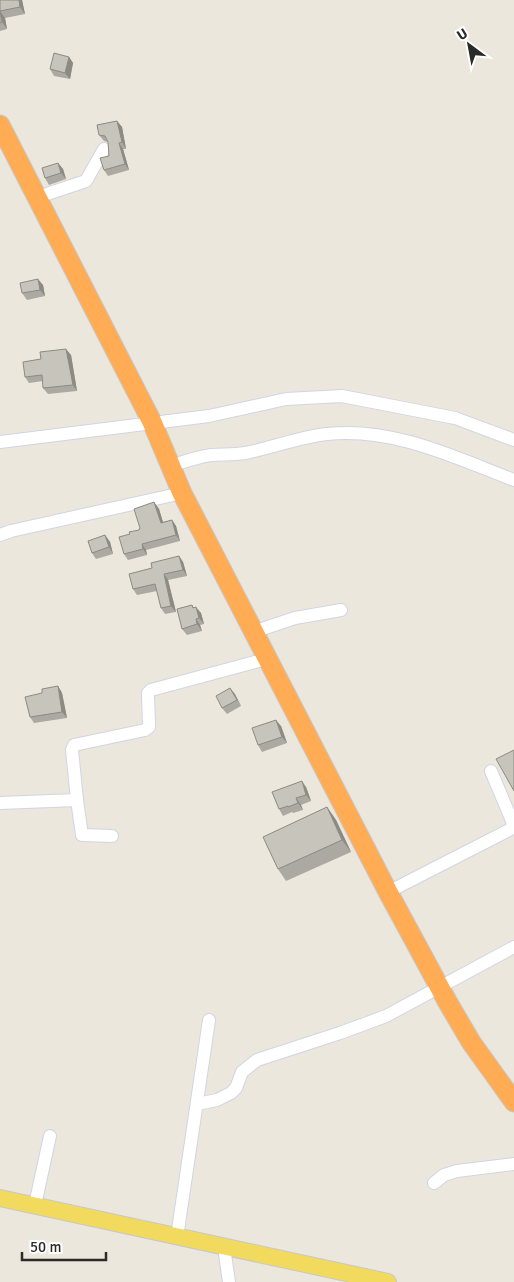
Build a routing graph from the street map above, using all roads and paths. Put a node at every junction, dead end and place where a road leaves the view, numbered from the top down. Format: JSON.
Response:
{"nodes":[{"id":1,"x":3,"y":138,"type":"edge"},
{"id":2,"x":104,"y":149,"type":"dead end"},
{"id":3,"x":38,"y":197,"type":"junction"},
{"id":4,"x":152,"y":422,"type":"junction"},
{"id":5,"x":514,"y":440,"type":"edge"},
{"id":6,"x":0,"y":442,"type":"edge"},
{"id":7,"x":170,"y":466,"type":"junction"},
{"id":8,"x":514,"y":480,"type":"edge"},
{"id":9,"x":182,"y":493,"type":"junction"},
{"id":10,"x":0,"y":535,"type":"edge"},
{"id":11,"x":341,"y":610,"type":"dead end"},
{"id":12,"x":253,"y":632,"type":"junction"},
{"id":13,"x":266,"y":659,"type":"junction"},
{"id":14,"x":492,"y":771,"type":"dead end"},
{"id":15,"x":77,"y":800,"type":"junction"},
{"id":16,"x":0,"y":803,"type":"edge"},
{"id":17,"x":112,"y":836,"type":"dead end"},
{"id":18,"x":388,"y":892,"type":"junction"},
{"id":19,"x":514,"y":947,"type":"edge"},
{"id":20,"x":438,"y":987,"type":"junction"},
{"id":21,"x":209,"y":1020,"type":"dead end"},
{"id":22,"x":514,"y":1102,"type":"edge"},
{"id":23,"x":197,"y":1104,"type":"junction"},
{"id":24,"x":50,"y":1136,"type":"dead end"},
{"id":25,"x":514,"y":1164,"type":"edge"},
{"id":26,"x":434,"y":1184,"type":"dead end"},
{"id":27,"x":0,"y":1198,"type":"edge"},
{"id":28,"x":35,"y":1205,"type":"junction"},
{"id":29,"x":177,"y":1237,"type":"junction"},
{"id":30,"x":224,"y":1247,"type":"junction"},
{"id":31,"x":229,"y":1282,"type":"edge"},
{"id":32,"x":388,"y":1282,"type":"edge"}],
"edges":[{"from":1,"to":3,"type":"highway"},
{"from":2,"to":3,"type":"street"},
{"from":3,"to":4,"type":"highway"},
{"from":4,"to":5,"type":"street"},
{"from":4,"to":6,"type":"street"},
{"from":4,"to":7,"type":"highway"},
{"from":7,"to":8,"type":"street"},
{"from":7,"to":9,"type":"highway"},
{"from":9,"to":10,"type":"street"},
{"from":9,"to":12,"type":"highway"},
{"from":11,"to":12,"type":"street"},
{"from":12,"to":13,"type":"highway"},
{"from":13,"to":15,"type":"street"},
{"from":13,"to":18,"type":"highway"},
{"from":14,"to":18,"type":"street"},
{"from":15,"to":16,"type":"street"},
{"from":15,"to":17,"type":"street"},
{"from":18,"to":20,"type":"highway"},
{"from":19,"to":20,"type":"street"},
{"from":20,"to":22,"type":"highway"},
{"from":20,"to":23,"type":"street"},
{"from":21,"to":23,"type":"street"},
{"from":23,"to":29,"type":"street"},
{"from":24,"to":28,"type":"street"},
{"from":25,"to":26,"type":"street"},
{"from":27,"to":28,"type":"main road"},
{"from":28,"to":29,"type":"main road"},
{"from":29,"to":30,"type":"main road"},
{"from":30,"to":31,"type":"street"},
{"from":30,"to":32,"type":"main road"}]}
